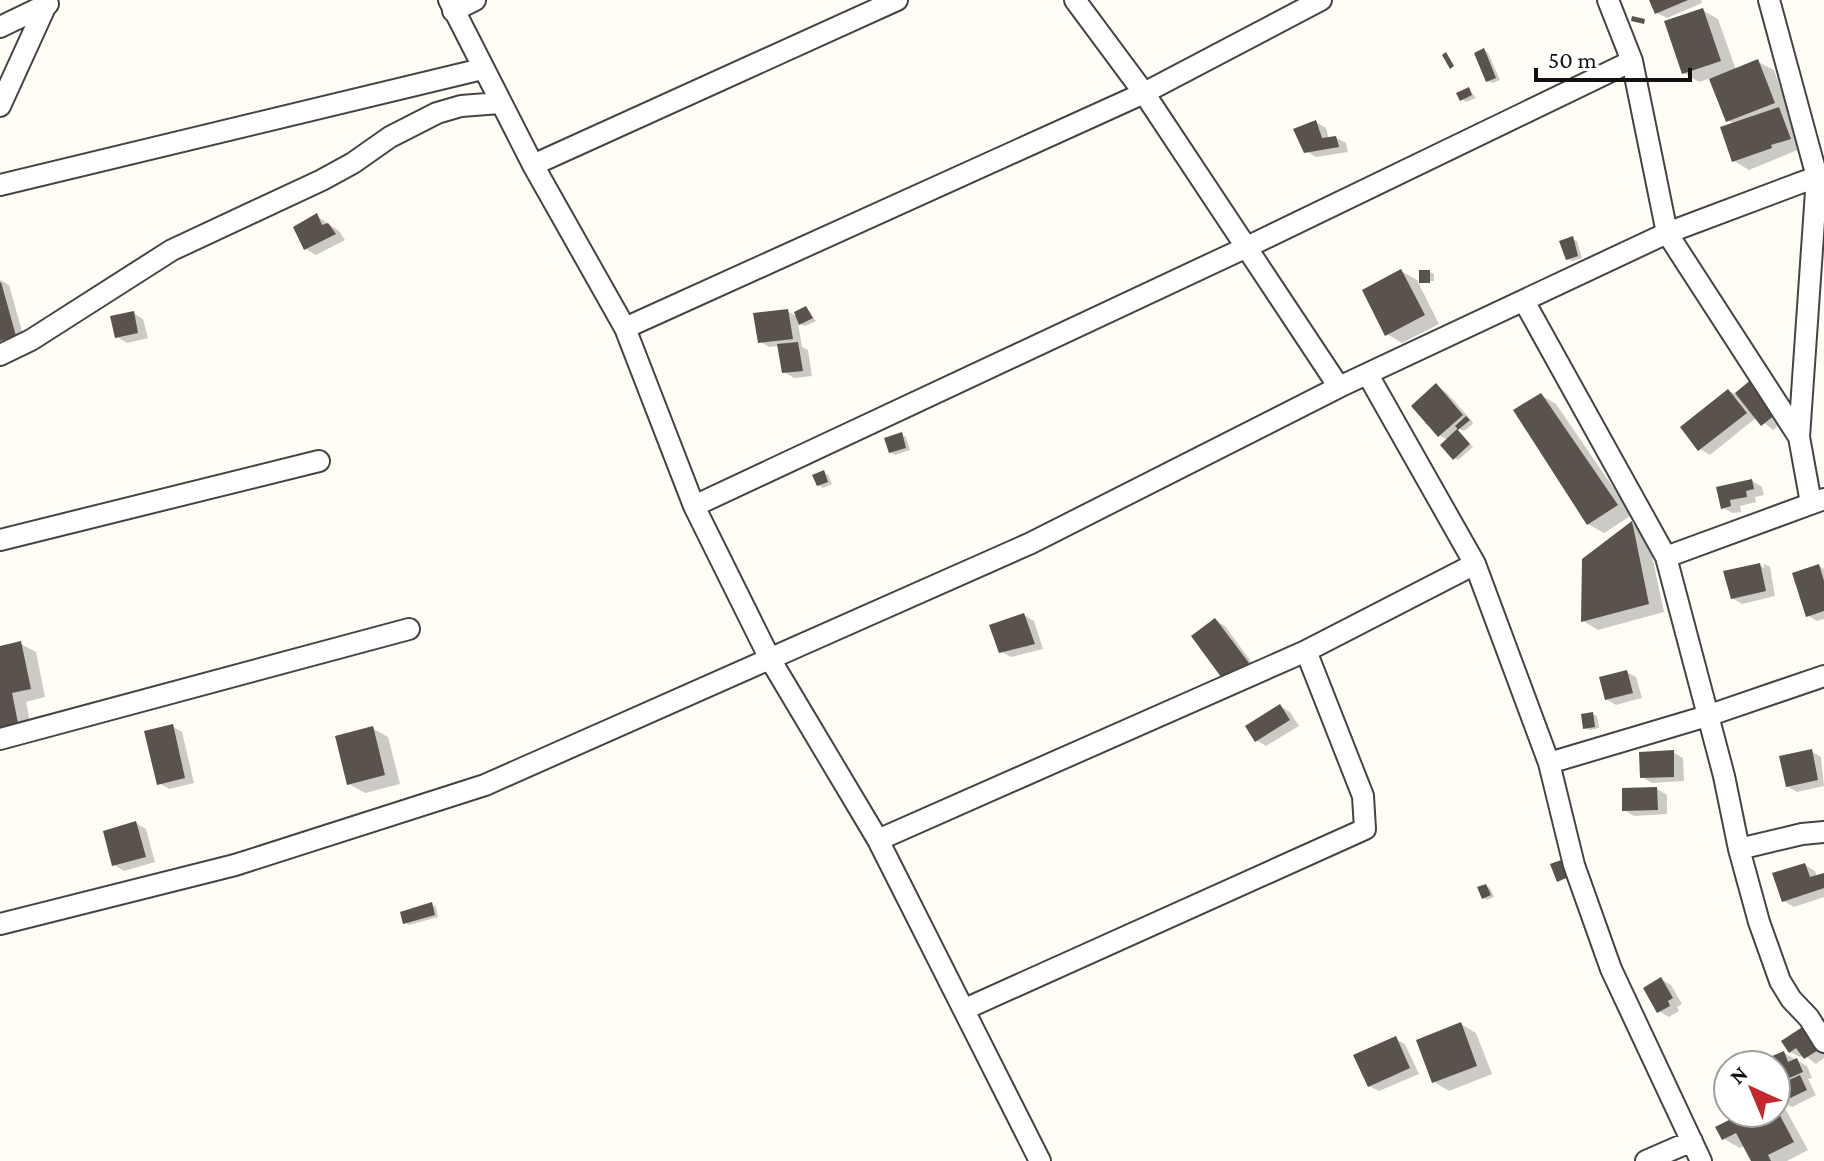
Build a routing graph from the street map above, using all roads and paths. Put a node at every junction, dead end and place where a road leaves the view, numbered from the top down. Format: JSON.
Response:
{"nodes":[{"id":1,"x":475,"y":0,"type":"edge"},
{"id":2,"x":897,"y":0,"type":"edge"},
{"id":3,"x":1075,"y":0,"type":"edge"},
{"id":4,"x":1608,"y":0,"type":"edge"},
{"id":5,"x":1769,"y":0,"type":"edge"},
{"id":6,"x":1313,"y":1,"type":"edge"},
{"id":7,"x":51,"y":2,"type":"edge"},
{"id":8,"x":451,"y":5,"type":"edge"},
{"id":9,"x":0,"y":27,"type":"edge"},
{"id":10,"x":1632,"y":61,"type":"junction"},
{"id":11,"x":482,"y":69,"type":"junction"},
{"id":12,"x":1144,"y":93,"type":"junction"},
{"id":13,"x":2,"y":95,"type":"edge"},
{"id":14,"x":500,"y":103,"type":"junction"},
{"id":15,"x":533,"y":165,"type":"junction"},
{"id":16,"x":1821,"y":176,"type":"edge"},
{"id":17,"x":0,"y":185,"type":"edge"},
{"id":18,"x":1667,"y":233,"type":"junction"},
{"id":19,"x":1247,"y":247,"type":"junction"},
{"id":20,"x":1524,"y":301,"type":"junction"},
{"id":21,"x":625,"y":328,"type":"junction"},
{"id":22,"x":0,"y":355,"type":"edge"},
{"id":23,"x":1368,"y":375,"type":"junction"},
{"id":24,"x":1339,"y":387,"type":"junction"},
{"id":25,"x":1799,"y":437,"type":"junction"},
{"id":26,"x":319,"y":461,"type":"dead end"},
{"id":27,"x":1818,"y":501,"type":"edge"},
{"id":28,"x":694,"y":506,"type":"junction"},
{"id":29,"x":0,"y":540,"type":"edge"},
{"id":30,"x":1666,"y":557,"type":"junction"},
{"id":31,"x":1475,"y":564,"type":"junction"},
{"id":32,"x":409,"y":629,"type":"dead end"},
{"id":33,"x":1306,"y":651,"type":"junction"},
{"id":34,"x":770,"y":659,"type":"junction"},
{"id":35,"x":1824,"y":676,"type":"edge"},
{"id":36,"x":1707,"y":716,"type":"junction"},
{"id":37,"x":0,"y":739,"type":"edge"},
{"id":38,"x":1549,"y":763,"type":"junction"},
{"id":39,"x":1824,"y":832,"type":"edge"},
{"id":40,"x":878,"y":840,"type":"junction"},
{"id":41,"x":1739,"y":849,"type":"junction"},
{"id":42,"x":0,"y":924,"type":"edge"},
{"id":43,"x":965,"y":1009,"type":"junction"},
{"id":44,"x":1816,"y":1015,"type":"edge"},
{"id":45,"x":1824,"y":1042,"type":"edge"},
{"id":46,"x":1692,"y":1141,"type":"junction"},
{"id":47,"x":1040,"y":1161,"type":"edge"},
{"id":48,"x":1646,"y":1161,"type":"edge"},
{"id":49,"x":1701,"y":1161,"type":"edge"}],
"edges":[{"from":1,"to":8,"type":"street"},
{"from":2,"to":15,"type":"street"},
{"from":3,"to":12,"type":"street"},
{"from":4,"to":10,"type":"street"},
{"from":5,"to":16,"type":"street"},
{"from":6,"to":12,"type":"street"},
{"from":7,"to":9,"type":"street"},
{"from":7,"to":13,"type":"street"},
{"from":8,"to":11,"type":"street"},
{"from":10,"to":18,"type":"street"},
{"from":10,"to":19,"type":"street"},
{"from":11,"to":14,"type":"street"},
{"from":11,"to":17,"type":"street"},
{"from":12,"to":19,"type":"street"},
{"from":12,"to":21,"type":"street"},
{"from":14,"to":15,"type":"street"},
{"from":14,"to":22,"type":"street"},
{"from":15,"to":21,"type":"street"},
{"from":16,"to":18,"type":"street"},
{"from":16,"to":25,"type":"street"},
{"from":18,"to":20,"type":"street"},
{"from":18,"to":25,"type":"street"},
{"from":19,"to":24,"type":"street"},
{"from":19,"to":28,"type":"street"},
{"from":20,"to":23,"type":"street"},
{"from":20,"to":30,"type":"street"},
{"from":21,"to":28,"type":"street"},
{"from":23,"to":24,"type":"street"},
{"from":23,"to":31,"type":"street"},
{"from":24,"to":34,"type":"street"},
{"from":25,"to":27,"type":"street"},
{"from":26,"to":29,"type":"street"},
{"from":27,"to":30,"type":"street"},
{"from":28,"to":34,"type":"street"},
{"from":30,"to":36,"type":"street"},
{"from":31,"to":33,"type":"street"},
{"from":31,"to":38,"type":"street"},
{"from":32,"to":37,"type":"street"},
{"from":33,"to":40,"type":"street"},
{"from":33,"to":43,"type":"street"},
{"from":34,"to":40,"type":"street"},
{"from":34,"to":42,"type":"street"},
{"from":35,"to":36,"type":"street"},
{"from":36,"to":38,"type":"street"},
{"from":36,"to":41,"type":"street"},
{"from":38,"to":46,"type":"street"},
{"from":39,"to":41,"type":"street"},
{"from":40,"to":43,"type":"street"},
{"from":41,"to":44,"type":"street"},
{"from":43,"to":47,"type":"street"},
{"from":44,"to":45,"type":"street"},
{"from":46,"to":48,"type":"street"},
{"from":46,"to":49,"type":"street"}]}
